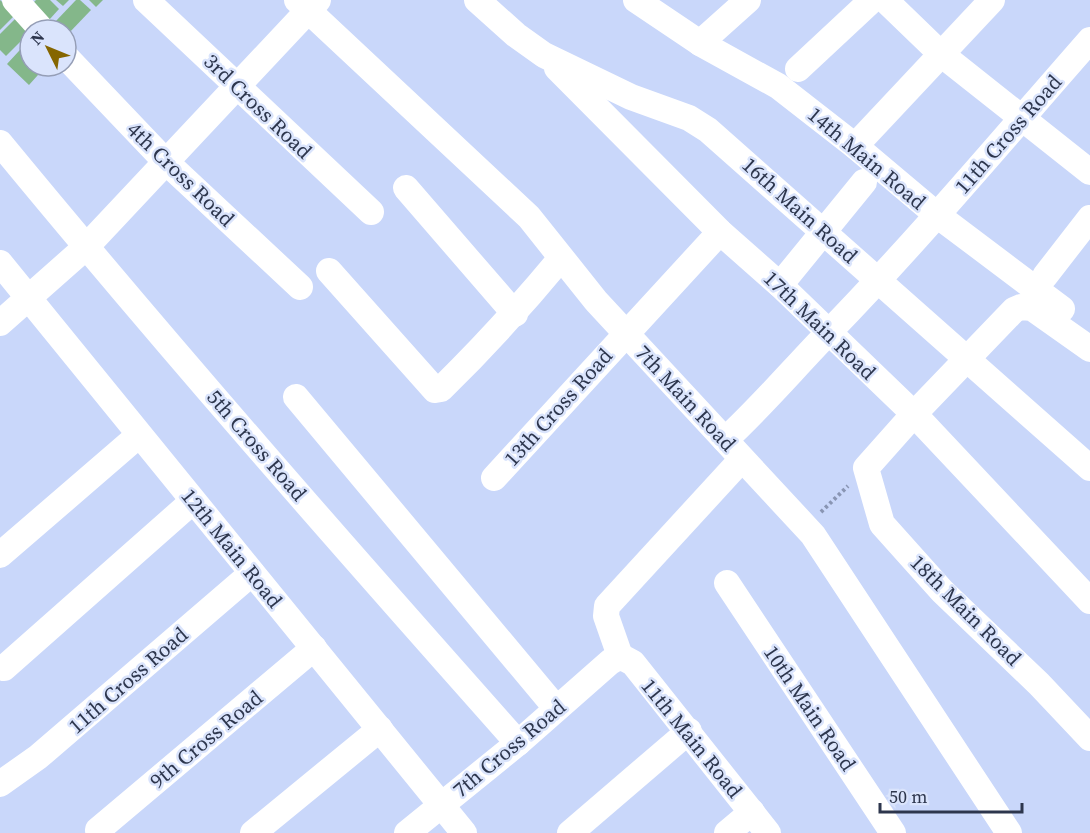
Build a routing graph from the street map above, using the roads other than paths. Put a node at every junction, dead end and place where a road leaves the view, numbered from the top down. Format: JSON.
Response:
{"nodes":[{"id":1,"x":15,"y":0,"type":"edge"},
{"id":2,"x":146,"y":0,"type":"edge"},
{"id":3,"x":477,"y":0,"type":"edge"},
{"id":4,"x":636,"y":0,"type":"edge"},
{"id":5,"x":748,"y":0,"type":"edge"},
{"id":6,"x":872,"y":0,"type":"edge"},
{"id":7,"x":885,"y":0,"type":"edge"},
{"id":8,"x":992,"y":0,"type":"edge"},
{"id":9,"x":307,"y":4,"type":"edge"},
{"id":10,"x":31,"y":18,"type":"edge"},
{"id":11,"x":1090,"y":40,"type":"edge"},
{"id":12,"x":700,"y":43,"type":"junction"},
{"id":13,"x":941,"y":54,"type":"junction"},
{"id":14,"x":544,"y":55,"type":"junction"},
{"id":15,"x":798,"y":69,"type":"dead end"},
{"id":16,"x":78,"y":70,"type":"edge"},
{"id":17,"x":236,"y":85,"type":"junction"},
{"id":18,"x":1022,"y":120,"type":"junction"},
{"id":19,"x":0,"y":143,"type":"edge"},
{"id":20,"x":855,"y":146,"type":"junction"},
{"id":21,"x":166,"y":162,"type":"junction"},
{"id":22,"x":1090,"y":172,"type":"edge"},
{"id":23,"x":864,"y":182,"type":"dead end"},
{"id":24,"x":406,"y":188,"type":"dead end"},
{"id":25,"x":371,"y":212,"type":"dead end"},
{"id":26,"x":937,"y":215,"type":"junction"},
{"id":27,"x":1090,"y":218,"type":"edge"},
{"id":28,"x":824,"y":230,"type":"junction"},
{"id":29,"x":720,"y":232,"type":"junction"},
{"id":30,"x":86,"y":247,"type":"junction"},
{"id":31,"x":561,"y":258,"type":"junction"},
{"id":32,"x":0,"y":263,"type":"edge"},
{"id":33,"x":328,"y":271,"type":"dead end"},
{"id":34,"x":1045,"y":276,"type":"dead end"},
{"id":35,"x":879,"y":281,"type":"junction"},
{"id":36,"x":780,"y":285,"type":"junction"},
{"id":37,"x":300,"y":287,"type":"dead end"},
{"id":38,"x":29,"y":296,"type":"junction"},
{"id":39,"x":515,"y":314,"type":"junction"},
{"id":40,"x":0,"y":323,"type":"edge"},
{"id":41,"x":1090,"y":328,"type":"edge"},
{"id":42,"x":625,"y":332,"type":"junction"},
{"id":43,"x":828,"y":333,"type":"junction"},
{"id":44,"x":1090,"y":349,"type":"edge"},
{"id":45,"x":968,"y":360,"type":"junction"},
{"id":46,"x":296,"y":397,"type":"dead end"},
{"id":47,"x":914,"y":414,"type":"junction"},
{"id":48,"x":139,"y":435,"type":"junction"},
{"id":49,"x":733,"y":449,"type":"junction"},
{"id":50,"x":1090,"y":468,"type":"edge"},
{"id":51,"x":494,"y":478,"type":"dead end"},
{"id":52,"x":193,"y":501,"type":"junction"},
{"id":53,"x":3,"y":546,"type":"edge"},
{"id":54,"x":252,"y":573,"type":"junction"},
{"id":55,"x":727,"y":583,"type":"dead end"},
{"id":56,"x":1090,"y":601,"type":"edge"},
{"id":57,"x":314,"y":648,"type":"junction"},
{"id":58,"x":615,"y":659,"type":"junction"},
{"id":59,"x":4,"y":668,"type":"dead end"},
{"id":60,"x":556,"y":708,"type":"junction"},
{"id":61,"x":380,"y":729,"type":"junction"},
{"id":62,"x":689,"y":731,"type":"junction"},
{"id":63,"x":1090,"y":738,"type":"edge"},
{"id":64,"x":518,"y":743,"type":"junction"},
{"id":65,"x":0,"y":784,"type":"edge"},
{"id":66,"x":441,"y":805,"type":"junction"},
{"id":67,"x":752,"y":812,"type":"junction"},
{"id":68,"x":98,"y":830,"type":"dead end"},
{"id":69,"x":253,"y":833,"type":"edge"},
{"id":70,"x":407,"y":833,"type":"edge"},
{"id":71,"x":464,"y":833,"type":"edge"},
{"id":72,"x":570,"y":833,"type":"edge"},
{"id":73,"x":727,"y":833,"type":"edge"},
{"id":74,"x":768,"y":833,"type":"edge"},
{"id":75,"x":893,"y":833,"type":"edge"},
{"id":76,"x":1010,"y":833,"type":"edge"}],
"edges":[{"from":1,"to":10,"type":"street"},
{"from":2,"to":17,"type":"street","name":"3rd Cross Road"},
{"from":3,"to":14,"type":"street","name":"16th Main Road"},
{"from":4,"to":12,"type":"street","name":"14th Main Road"},
{"from":5,"to":12,"type":"street"},
{"from":6,"to":15,"type":"street"},
{"from":7,"to":13,"type":"street"},
{"from":8,"to":13,"type":"street"},
{"from":9,"to":17,"type":"street"},
{"from":9,"to":31,"type":"street","name":"7th Main Road"},
{"from":11,"to":18,"type":"street","name":"11th Cross Road"},
{"from":12,"to":20,"type":"street","name":"14th Main Road"},
{"from":13,"to":18,"type":"street"},
{"from":13,"to":20,"type":"street"},
{"from":14,"to":28,"type":"street","name":"16th Main Road"},
{"from":14,"to":29,"type":"street","name":"17th Main Road"},
{"from":16,"to":21,"type":"street","name":"4th Cross Road"},
{"from":17,"to":21,"type":"street"},
{"from":17,"to":25,"type":"street","name":"3rd Cross Road"},
{"from":18,"to":22,"type":"street"},
{"from":18,"to":26,"type":"street","name":"11th Cross Road"},
{"from":19,"to":30,"type":"street","name":"5th Cross Road"},
{"from":20,"to":26,"type":"street","name":"14th Main Road"},
{"from":21,"to":30,"type":"street"},
{"from":21,"to":37,"type":"street","name":"4th Cross Road"},
{"from":23,"to":28,"type":"street"},
{"from":24,"to":39,"type":"street"},
{"from":26,"to":35,"type":"street","name":"11th Cross Road"},
{"from":26,"to":41,"type":"street","name":"14th Main Road"},
{"from":27,"to":34,"type":"street"},
{"from":28,"to":35,"type":"street","name":"16th Main Road"},
{"from":28,"to":36,"type":"street"},
{"from":29,"to":36,"type":"street","name":"17th Main Road"},
{"from":29,"to":42,"type":"street","name":"13th Cross Road"},
{"from":30,"to":38,"type":"street"},
{"from":30,"to":64,"type":"street","name":"5th Cross Road"},
{"from":31,"to":39,"type":"street"},
{"from":31,"to":42,"type":"street","name":"7th Main Road"},
{"from":32,"to":38,"type":"street","name":"12th Main Road"},
{"from":33,"to":39,"type":"street"},
{"from":35,"to":43,"type":"street","name":"11th Cross Road"},
{"from":35,"to":45,"type":"street","name":"16th Main Road"},
{"from":36,"to":43,"type":"street","name":"17th Main Road"},
{"from":38,"to":40,"type":"street"},
{"from":38,"to":48,"type":"street","name":"12th Main Road"},
{"from":42,"to":49,"type":"street","name":"7th Main Road"},
{"from":42,"to":51,"type":"street","name":"13th Cross Road"},
{"from":43,"to":47,"type":"street","name":"17th Main Road"},
{"from":43,"to":49,"type":"street","name":"11th Cross Road"},
{"from":44,"to":45,"type":"street"},
{"from":45,"to":47,"type":"street"},
{"from":45,"to":50,"type":"street","name":"16th Main Road"},
{"from":46,"to":60,"type":"street"},
{"from":47,"to":56,"type":"street","name":"17th Main Road"},
{"from":47,"to":63,"type":"street","name":"18th Main Road"},
{"from":48,"to":52,"type":"street","name":"12th Main Road"},
{"from":48,"to":53,"type":"street"},
{"from":49,"to":58,"type":"street","name":"11th Cross Road"},
{"from":49,"to":76,"type":"street","name":"7th Main Road"},
{"from":52,"to":54,"type":"street","name":"12th Main Road"},
{"from":52,"to":59,"type":"street"},
{"from":54,"to":57,"type":"street","name":"12th Main Road"},
{"from":54,"to":65,"type":"street","name":"11th Cross Road"},
{"from":55,"to":75,"type":"street","name":"10th Main Road"},
{"from":57,"to":61,"type":"street","name":"12th Main Road"},
{"from":57,"to":68,"type":"street","name":"9th Cross Road"},
{"from":58,"to":60,"type":"street","name":"7th Cross Road"},
{"from":58,"to":62,"type":"street","name":"11th Main Road"},
{"from":60,"to":64,"type":"street","name":"7th Cross Road"},
{"from":61,"to":66,"type":"street","name":"12th Main Road"},
{"from":61,"to":69,"type":"street"},
{"from":62,"to":67,"type":"street","name":"11th Main Road"},
{"from":62,"to":72,"type":"street"},
{"from":64,"to":66,"type":"street","name":"7th Cross Road"},
{"from":66,"to":70,"type":"street","name":"7th Cross Road"},
{"from":66,"to":71,"type":"street","name":"12th Main Road"},
{"from":67,"to":73,"type":"street"},
{"from":67,"to":74,"type":"street","name":"11th Main Road"}]}
